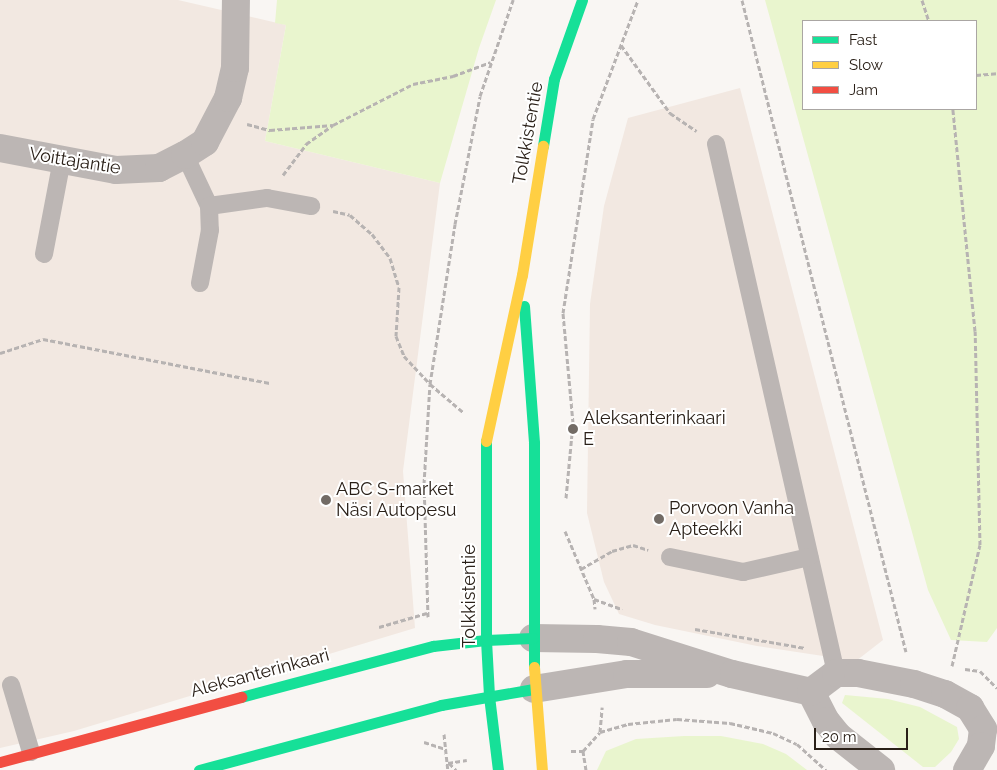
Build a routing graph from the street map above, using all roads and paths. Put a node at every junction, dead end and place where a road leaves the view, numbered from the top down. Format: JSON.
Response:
{"nodes":[{"id":1,"x":236,"y":0,"type":"edge"},
{"id":2,"x":513,"y":0,"type":"edge"},
{"id":3,"x":582,"y":0,"type":"edge"},
{"id":4,"x":638,"y":0,"type":"edge"},
{"id":5,"x":742,"y":0,"type":"edge"},
{"id":6,"x":922,"y":0,"type":"edge"},
{"id":7,"x":929,"y":20,"type":"edge"},
{"id":8,"x":621,"y":44,"type":"junction"},
{"id":9,"x":492,"y":62,"type":"junction"},
{"id":10,"x":997,"y":73,"type":"edge"},
{"id":11,"x":977,"y":75,"type":"edge"},
{"id":12,"x":953,"y":110,"type":"edge"},
{"id":13,"x":245,"y":124,"type":"dead end"},
{"id":14,"x":334,"y":125,"type":"junction"},
{"id":15,"x":716,"y":144,"type":"joint"},
{"id":16,"x":0,"y":148,"type":"edge"},
{"id":17,"x":185,"y":155,"type":"junction"},
{"id":18,"x":62,"y":160,"type":"junction"},
{"id":19,"x":267,"y":198,"type":"junction"},
{"id":20,"x":209,"y":206,"type":"junction"},
{"id":21,"x":311,"y":206,"type":"joint"},
{"id":22,"x":44,"y":254,"type":"dead end"},
{"id":23,"x":522,"y":275,"type":"junction"},
{"id":24,"x":200,"y":284,"type":"dead end"},
{"id":25,"x":0,"y":352,"type":"edge"},
{"id":26,"x":270,"y":383,"type":"dead end"},
{"id":27,"x":430,"y":384,"type":"junction"},
{"id":28,"x":466,"y":414,"type":"dead end"},
{"id":29,"x":565,"y":507,"type":"dead end"},
{"id":30,"x":563,"y":527,"type":"dead end"},
{"id":31,"x":670,"y":557,"type":"joint"},
{"id":32,"x":809,"y":557,"type":"junction"},
{"id":33,"x":581,"y":569,"type":"junction"},
{"id":34,"x":594,"y":599,"type":"junction"},
{"id":35,"x":630,"y":612,"type":"dead end"},
{"id":36,"x":686,"y":627,"type":"dead end"},
{"id":37,"x":532,"y":638,"type":"junction"},
{"id":38,"x":597,"y":638,"type":"junction"},
{"id":39,"x":486,"y":640,"type":"junction"},
{"id":40,"x":432,"y":646,"type":"junction"},
{"id":41,"x":906,"y":653,"type":"dead end"},
{"id":42,"x":834,"y":662,"type":"junction"},
{"id":43,"x":944,"y":667,"type":"dead end"},
{"id":44,"x":951,"y":668,"type":"junction"},
{"id":45,"x":732,"y":674,"type":"junction"},
{"id":46,"x":600,"y":679,"type":"junction"},
{"id":47,"x":11,"y":686,"type":"dead end"},
{"id":48,"x":997,"y":688,"type":"edge"},
{"id":49,"x":534,"y":689,"type":"junction"},
{"id":50,"x":811,"y":692,"type":"junction"},
{"id":51,"x":489,"y":696,"type":"junction"},
{"id":52,"x":441,"y":705,"type":"junction"},
{"id":53,"x":600,"y":732,"type":"junction"},
{"id":54,"x":31,"y":752,"type":"junction"},
{"id":55,"x":0,"y":762,"type":"edge"},
{"id":56,"x":448,"y":763,"type":"junction"},
{"id":57,"x":199,"y":770,"type":"edge"},
{"id":58,"x":448,"y":770,"type":"edge"},
{"id":59,"x":456,"y":770,"type":"edge"},
{"id":60,"x":498,"y":770,"type":"edge"},
{"id":61,"x":542,"y":770,"type":"edge"},
{"id":62,"x":586,"y":770,"type":"edge"},
{"id":63,"x":826,"y":770,"type":"edge"},
{"id":64,"x":881,"y":770,"type":"edge"},
{"id":65,"x":967,"y":770,"type":"edge"}],
"edges":[{"from":1,"to":17,"type":"street","name":"Voittajantie"},
{"from":2,"to":9,"type":"path"},
{"from":3,"to":23,"type":"street","name":"Tolkkistentie"},
{"from":4,"to":8,"type":"path"},
{"from":5,"to":41,"type":"path"},
{"from":6,"to":7,"type":"path"},
{"from":8,"to":15,"type":"path"},
{"from":8,"to":29,"type":"path"},
{"from":9,"to":14,"type":"path"},
{"from":9,"to":27,"type":"path"},
{"from":10,"to":11,"type":"path"},
{"from":12,"to":44,"type":"path"},
{"from":13,"to":14,"type":"path"},
{"from":14,"to":19,"type":"path"},
{"from":15,"to":32,"type":"lane"},
{"from":16,"to":18,"type":"street","name":"Voittajantie"},
{"from":17,"to":18,"type":"street","name":"Voittajantie"},
{"from":17,"to":20,"type":"lane"},
{"from":18,"to":22,"type":"lane"},
{"from":19,"to":20,"type":"lane"},
{"from":19,"to":21,"type":"lane"},
{"from":20,"to":24,"type":"lane"},
{"from":21,"to":27,"type":"path"},
{"from":23,"to":37,"type":"street","name":"Tolkkistentie"},
{"from":23,"to":39,"type":"street","name":"Tolkkistentie"},
{"from":25,"to":26,"type":"path"},
{"from":27,"to":28,"type":"path"},
{"from":27,"to":40,"type":"path"},
{"from":30,"to":33,"type":"path"},
{"from":31,"to":32,"type":"lane"},
{"from":31,"to":33,"type":"path"},
{"from":32,"to":42,"type":"lane"},
{"from":33,"to":34,"type":"path"},
{"from":34,"to":35,"type":"path"},
{"from":34,"to":38,"type":"path"},
{"from":36,"to":42,"type":"path"},
{"from":37,"to":38,"type":"street"},
{"from":37,"to":39,"type":"street","name":"Aleksanterinkaari"},
{"from":37,"to":49,"type":"street","name":"Tolkkistentie"},
{"from":38,"to":45,"type":"street"},
{"from":39,"to":40,"type":"street","name":"Aleksanterinkaari"},
{"from":39,"to":51,"type":"street","name":"Tolkkistentie"},
{"from":40,"to":54,"type":"street","name":"Aleksanterinkaari"},
{"from":42,"to":50,"type":"street"},
{"from":42,"to":65,"type":"street"},
{"from":43,"to":44,"type":"path"},
{"from":44,"to":48,"type":"path"},
{"from":45,"to":46,"type":"street"},
{"from":45,"to":50,"type":"street"},
{"from":46,"to":49,"type":"street"},
{"from":46,"to":53,"type":"path"},
{"from":47,"to":54,"type":"lane"},
{"from":49,"to":51,"type":"street"},
{"from":49,"to":61,"type":"street","name":"Tolkkistentie"},
{"from":50,"to":64,"type":"street"},
{"from":51,"to":52,"type":"street"},
{"from":51,"to":60,"type":"street","name":"Tolkkistentie"},
{"from":52,"to":56,"type":"path"},
{"from":52,"to":57,"type":"street"},
{"from":53,"to":62,"type":"path"},
{"from":53,"to":63,"type":"path"},
{"from":54,"to":55,"type":"street","name":"Aleksanterinkaari"},
{"from":56,"to":58,"type":"path"},
{"from":56,"to":59,"type":"path"}]}
